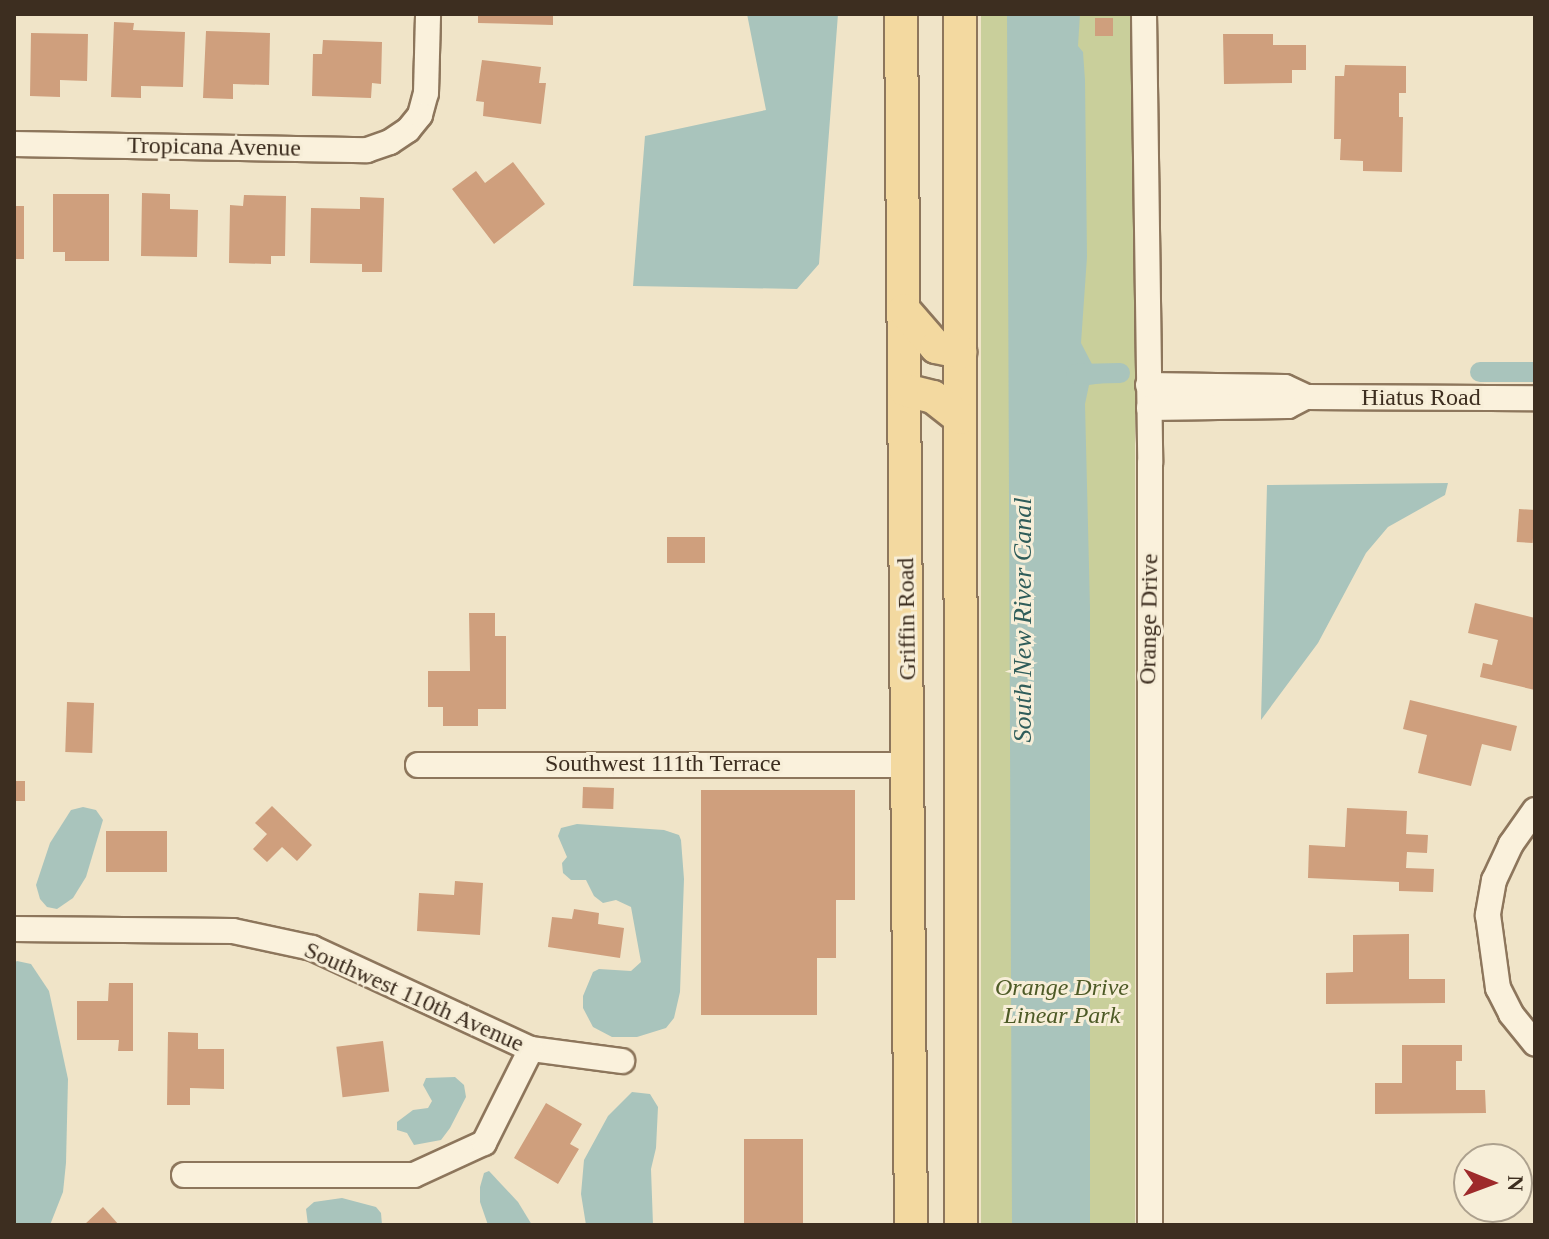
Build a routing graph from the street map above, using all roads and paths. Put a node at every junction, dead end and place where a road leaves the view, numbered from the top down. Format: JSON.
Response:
{"nodes":[{"id":1,"x":428,"y":14,"type":"edge"},
{"id":2,"x":901,"y":14,"type":"edge"},
{"id":3,"x":960,"y":14,"type":"edge"},
{"id":4,"x":1144,"y":14,"type":"edge"},
{"id":5,"x":14,"y":144,"type":"edge"},
{"id":6,"x":904,"y":310,"type":"junction"},
{"id":7,"x":960,"y":352,"type":"junction"},
{"id":8,"x":905,"y":390,"type":"junction"},
{"id":9,"x":1149,"y":396,"type":"junction"},
{"id":10,"x":1535,"y":398,"type":"edge"},
{"id":11,"x":960,"y":418,"type":"junction"},
{"id":12,"x":418,"y":765,"type":"dead end"},
{"id":13,"x":909,"y":765,"type":"junction"},
{"id":14,"x":1535,"y":810,"type":"edge"},
{"id":15,"x":14,"y":929,"type":"edge"},
{"id":16,"x":1535,"y":1044,"type":"edge"},
{"id":17,"x":531,"y":1049,"type":"junction"},
{"id":18,"x":622,"y":1061,"type":"dead end"},
{"id":19,"x":184,"y":1175,"type":"dead end"},
{"id":20,"x":911,"y":1225,"type":"edge"},
{"id":21,"x":961,"y":1225,"type":"edge"},
{"id":22,"x":1150,"y":1225,"type":"edge"}],
"edges":[{"from":1,"to":5,"type":"street","name":"Tropicana Avenue"},
{"from":2,"to":6,"type":"main road","name":"Griffin Road"},
{"from":3,"to":7,"type":"main road"},
{"from":4,"to":9,"type":"street","name":"Orange Drive"},
{"from":6,"to":7,"type":"main road"},
{"from":6,"to":8,"type":"main road","name":"Griffin Road"},
{"from":7,"to":11,"type":"main road"},
{"from":8,"to":11,"type":"main road"},
{"from":8,"to":13,"type":"main road","name":"Griffin Road"},
{"from":9,"to":10,"type":"street","name":"Hiatus Road"},
{"from":9,"to":22,"type":"street","name":"Orange Drive"},
{"from":11,"to":21,"type":"main road"},
{"from":12,"to":13,"type":"street","name":"Southwest 111th Terrace"},
{"from":13,"to":20,"type":"main road","name":"Griffin Road"},
{"from":14,"to":16,"type":"street"},
{"from":15,"to":17,"type":"street","name":"Southwest 110th Avenue"},
{"from":17,"to":18,"type":"street","name":"Southwest 110th Avenue"},
{"from":17,"to":19,"type":"street"}]}
